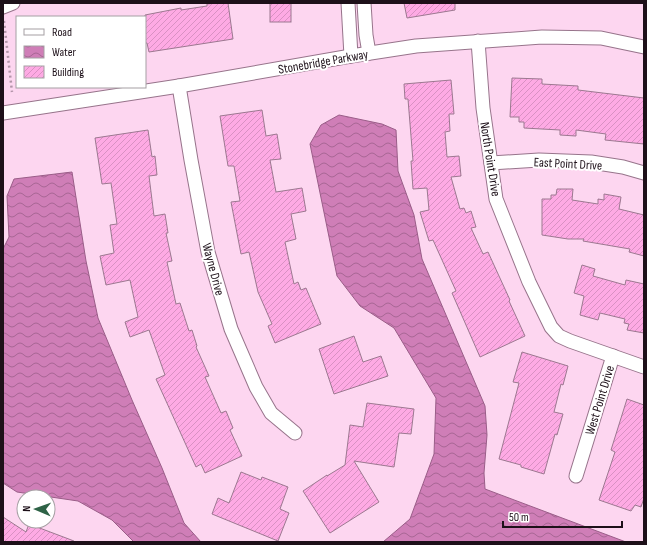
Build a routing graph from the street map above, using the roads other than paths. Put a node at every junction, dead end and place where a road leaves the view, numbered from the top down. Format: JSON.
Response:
{"nodes":[{"id":1,"x":13,"y":3,"type":"edge"},
{"id":2,"x":348,"y":3,"type":"edge"},
{"id":3,"x":364,"y":3,"type":"edge"},
{"id":4,"x":3,"y":12,"type":"edge"},
{"id":5,"x":478,"y":41,"type":"junction"},
{"id":6,"x":644,"y":46,"type":"edge"},
{"id":7,"x":369,"y":53,"type":"junction"},
{"id":8,"x":351,"y":56,"type":"junction"},
{"id":9,"x":179,"y":86,"type":"junction"},
{"id":10,"x":3,"y":113,"type":"edge"},
{"id":11,"x":491,"y":163,"type":"junction"},
{"id":12,"x":644,"y":173,"type":"edge"},
{"id":13,"x":559,"y":336,"type":"joint"},
{"id":14,"x":613,"y":356,"type":"junction"},
{"id":15,"x":644,"y":367,"type":"edge"},
{"id":16,"x":295,"y":433,"type":"dead end"},
{"id":17,"x":576,"y":476,"type":"dead end"}],
"edges":[{"from":1,"to":4,"type":"street"},
{"from":2,"to":8,"type":"street"},
{"from":3,"to":7,"type":"street"},
{"from":5,"to":6,"type":"street","name":"Stonebridge Parkway"},
{"from":5,"to":7,"type":"street","name":"Stonebridge Parkway"},
{"from":5,"to":11,"type":"street","name":"North Point Drive"},
{"from":7,"to":8,"type":"street","name":"Stonebridge Parkway"},
{"from":8,"to":9,"type":"street","name":"Stonebridge Parkway"},
{"from":9,"to":10,"type":"street","name":"Stonebridge Parkway"},
{"from":9,"to":16,"type":"street","name":"Wayne Drive"},
{"from":11,"to":12,"type":"street","name":"East Point Drive"},
{"from":11,"to":13,"type":"street","name":"North Point Drive"},
{"from":13,"to":14,"type":"street","name":"West Point Drive"},
{"from":14,"to":15,"type":"street"},
{"from":14,"to":17,"type":"street","name":"West Point Drive"}]}
